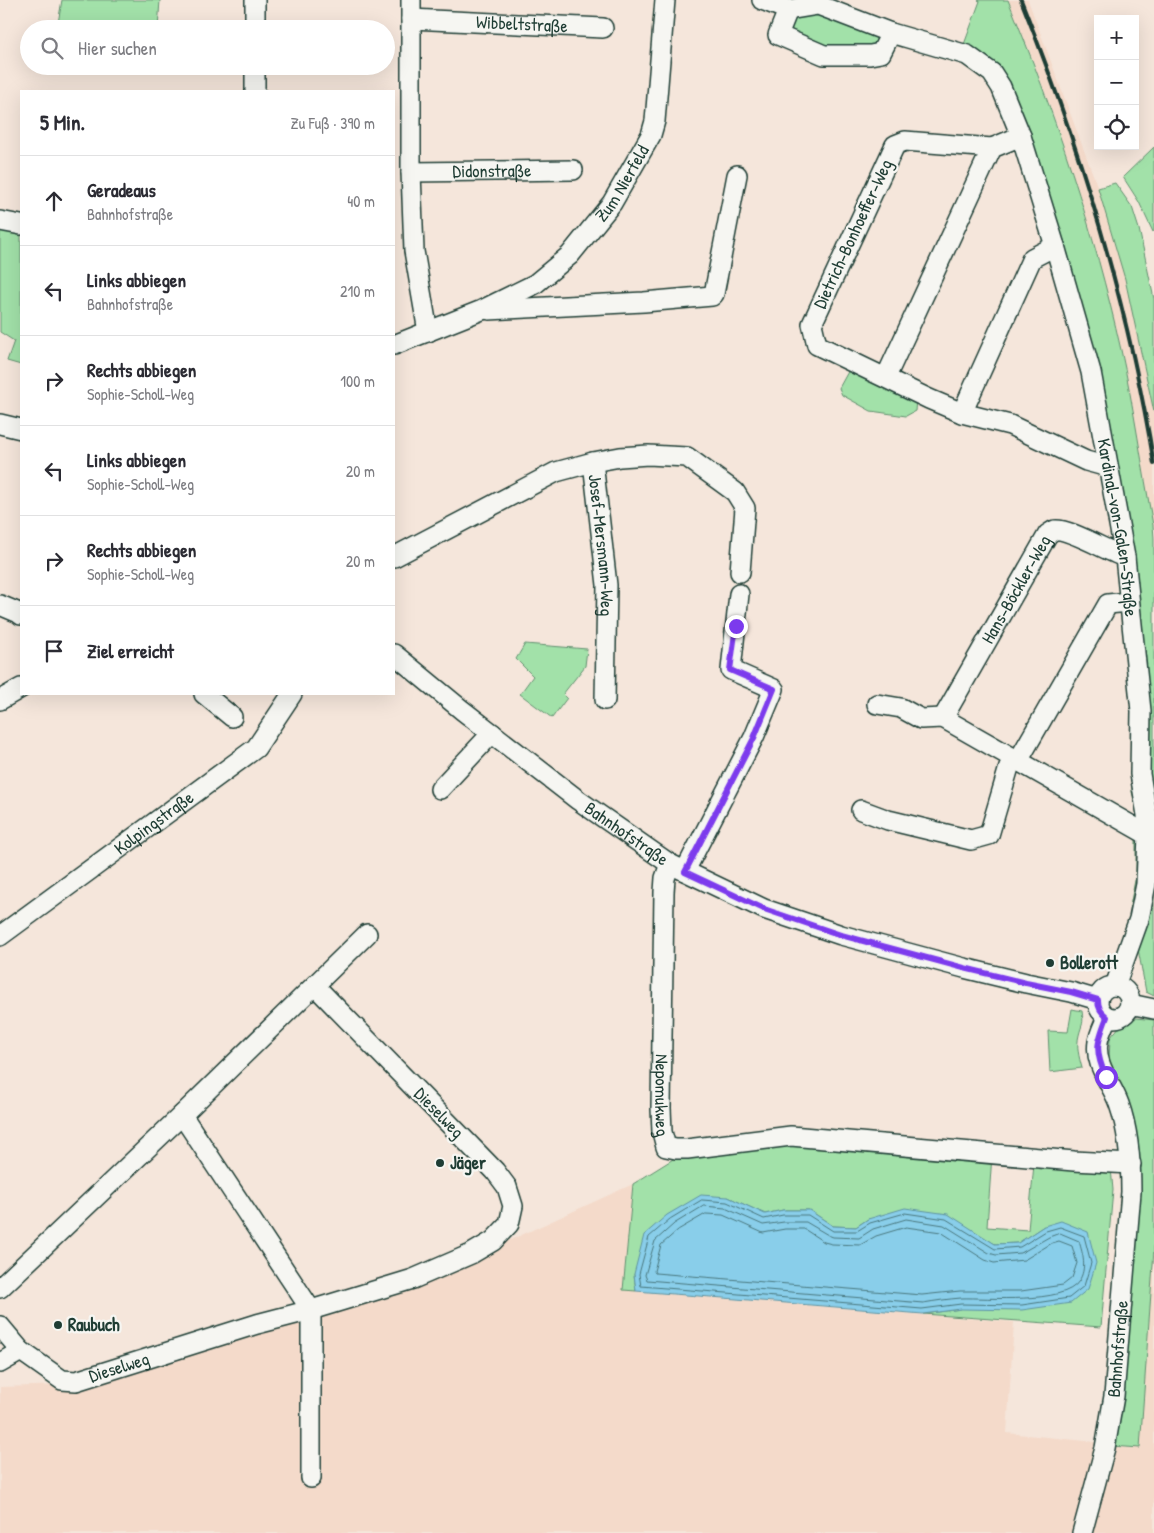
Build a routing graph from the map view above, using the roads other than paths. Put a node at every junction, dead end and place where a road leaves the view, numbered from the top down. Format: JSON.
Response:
{"nodes":[{"id":1,"x":255,"y":0,"type":"edge"},
{"id":2,"x":411,"y":0,"type":"edge"},
{"id":3,"x":664,"y":0,"type":"edge"},
{"id":4,"x":762,"y":0,"type":"edge"},
{"id":5,"x":819,"y":2,"type":"edge"},
{"id":6,"x":788,"y":10,"type":"junction"},
{"id":7,"x":411,"y":19,"type":"junction"},
{"id":8,"x":255,"y":20,"type":"edge"},
{"id":9,"x":603,"y":28,"type":"dead end"},
{"id":10,"x":891,"y":33,"type":"junction"},
{"id":11,"x":255,"y":75,"type":"edge"},
{"id":12,"x":255,"y":90,"type":"edge"},
{"id":13,"x":1021,"y":136,"type":"junction"},
{"id":14,"x":992,"y":148,"type":"junction"},
{"id":15,"x":573,"y":170,"type":"dead end"},
{"id":16,"x":411,"y":172,"type":"junction"},
{"id":17,"x":737,"y":175,"type":"dead end"},
{"id":18,"x":0,"y":221,"type":"edge"},
{"id":19,"x":20,"y":225,"type":"edge"},
{"id":20,"x":1055,"y":246,"type":"junction"},
{"id":21,"x":482,"y":310,"type":"junction"},
{"id":22,"x":428,"y":332,"type":"junction"},
{"id":23,"x":395,"y":345,"type":"edge"},
{"id":24,"x":886,"y":377,"type":"junction"},
{"id":25,"x":962,"y":414,"type":"junction"},
{"id":26,"x":0,"y":424,"type":"edge"},
{"id":27,"x":20,"y":429,"type":"edge"},
{"id":28,"x":593,"y":462,"type":"junction"},
{"id":29,"x":1108,"y":467,"type":"junction"},
{"id":30,"x":395,"y":556,"type":"edge"},
{"id":31,"x":1125,"y":557,"type":"junction"},
{"id":32,"x":740,"y":572,"type":"dead end"},
{"id":33,"x":739,"y":594,"type":"dead end"},
{"id":34,"x":1129,"y":602,"type":"junction"},
{"id":35,"x":0,"y":605,"type":"edge"},
{"id":36,"x":20,"y":614,"type":"edge"},
{"id":37,"x":395,"y":655,"type":"edge"},
{"id":38,"x":20,"y":689,"type":"edge"},
{"id":39,"x":205,"y":695,"type":"edge"},
{"id":40,"x":291,"y":695,"type":"edge"},
{"id":41,"x":0,"y":700,"type":"edge"},
{"id":42,"x":605,"y":700,"type":"dead end"},
{"id":43,"x":877,"y":704,"type":"dead end"},
{"id":44,"x":232,"y":717,"type":"dead end"},
{"id":45,"x":943,"y":718,"type":"junction"},
{"id":46,"x":492,"y":733,"type":"junction"},
{"id":47,"x":1015,"y":759,"type":"junction"},
{"id":48,"x":440,"y":789,"type":"dead end"},
{"id":49,"x":861,"y":810,"type":"dead end"},
{"id":50,"x":1148,"y":835,"type":"junction"},
{"id":51,"x":678,"y":868,"type":"junction"},
{"id":52,"x":366,"y":934,"type":"dead end"},
{"id":53,"x":0,"y":936,"type":"edge"},
{"id":54,"x":315,"y":986,"type":"junction"},
{"id":55,"x":1116,"y":986,"type":"junction"},
{"id":56,"x":1098,"y":1000,"type":"junction"},
{"id":57,"x":1130,"y":1004,"type":"junction"},
{"id":58,"x":1154,"y":1009,"type":"edge"},
{"id":59,"x":1107,"y":1017,"type":"junction"},
{"id":60,"x":182,"y":1115,"type":"junction"},
{"id":61,"x":1131,"y":1164,"type":"junction"},
{"id":62,"x":0,"y":1288,"type":"edge"},
{"id":63,"x":311,"y":1310,"type":"junction"},
{"id":64,"x":0,"y":1326,"type":"edge"},
{"id":65,"x":21,"y":1351,"type":"junction"},
{"id":66,"x":0,"y":1363,"type":"edge"},
{"id":67,"x":311,"y":1478,"type":"dead end"},
{"id":68,"x":1082,"y":1533,"type":"edge"}],
"edges":[{"from":1,"to":8,"type":"street"},
{"from":2,"to":7,"type":"street"},
{"from":3,"to":21,"type":"street","name":"Zum Nierfeld"},
{"from":4,"to":6,"type":"street"},
{"from":5,"to":6,"type":"street"},
{"from":5,"to":10,"type":"street","name":"Kardinal-von-Galen-Straße"},
{"from":6,"to":10,"type":"street"},
{"from":7,"to":9,"type":"street","name":"Wibbeltstraße"},
{"from":7,"to":16,"type":"street"},
{"from":10,"to":13,"type":"street","name":"Kardinal-von-Galen-Straße"},
{"from":11,"to":12,"type":"street"},
{"from":13,"to":14,"type":"street","name":"Dietrich-Bonhoeffer-Weg"},
{"from":13,"to":20,"type":"street","name":"Kardinal-von-Galen-Straße"},
{"from":14,"to":24,"type":"street"},
{"from":14,"to":24,"type":"street","name":"Dietrich-Bonhoeffer-Weg"},
{"from":15,"to":16,"type":"street","name":"Didonstraße"},
{"from":16,"to":22,"type":"street"},
{"from":17,"to":21,"type":"street","name":"Zum Nierfeld"},
{"from":18,"to":19,"type":"street"},
{"from":20,"to":25,"type":"street"},
{"from":20,"to":29,"type":"street","name":"Kardinal-von-Galen-Straße"},
{"from":21,"to":22,"type":"street","name":"Zum Nierfeld"},
{"from":22,"to":23,"type":"street","name":"Zum Nierfeld"},
{"from":24,"to":25,"type":"street","name":"Dietrich-Bonhoeffer-Weg"},
{"from":25,"to":29,"type":"street","name":"Dietrich-Bonhoeffer-Weg"},
{"from":26,"to":27,"type":"street"},
{"from":28,"to":30,"type":"street","name":"Josef-Mersmann-Weg"},
{"from":28,"to":32,"type":"street"},
{"from":28,"to":42,"type":"street","name":"Josef-Mersmann-Weg"},
{"from":29,"to":31,"type":"street","name":"Kardinal-von-Galen-Straße"},
{"from":31,"to":34,"type":"street","name":"Kardinal-von-Galen-Straße"},
{"from":31,"to":45,"type":"street","name":"Hans-Böckler-Weg"},
{"from":33,"to":51,"type":"street"},
{"from":34,"to":47,"type":"street"},
{"from":34,"to":50,"type":"street","name":"Kardinal-von-Galen-Straße"},
{"from":35,"to":36,"type":"street"},
{"from":37,"to":46,"type":"street","name":"Bahnhofstraße"},
{"from":38,"to":41,"type":"street"},
{"from":39,"to":44,"type":"street"},
{"from":40,"to":53,"type":"street","name":"Kolpingstraße"},
{"from":43,"to":45,"type":"street"},
{"from":45,"to":47,"type":"street"},
{"from":46,"to":48,"type":"street"},
{"from":46,"to":51,"type":"street","name":"Bahnhofstraße"},
{"from":47,"to":49,"type":"street"},
{"from":47,"to":50,"type":"street"},
{"from":50,"to":55,"type":"street","name":"Kardinal-von-Galen-Straße"},
{"from":51,"to":56,"type":"street","name":"Bahnhofstraße"},
{"from":51,"to":61,"type":"street","name":"Nepomukweg"},
{"from":52,"to":54,"type":"street"},
{"from":54,"to":60,"type":"street"},
{"from":54,"to":63,"type":"street","name":"Dieselweg"},
{"from":55,"to":56,"type":"street"},
{"from":55,"to":57,"type":"street"},
{"from":56,"to":59,"type":"street"},
{"from":57,"to":58,"type":"street"},
{"from":57,"to":59,"type":"street"},
{"from":59,"to":61,"type":"street","name":"Bahnhofstraße"},
{"from":60,"to":62,"type":"street"},
{"from":60,"to":63,"type":"street"},
{"from":61,"to":68,"type":"street","name":"Bahnhofstraße"},
{"from":63,"to":65,"type":"street","name":"Dieselweg"},
{"from":63,"to":67,"type":"street"},
{"from":64,"to":65,"type":"street","name":"Dieselweg"},
{"from":65,"to":66,"type":"street"}]}
